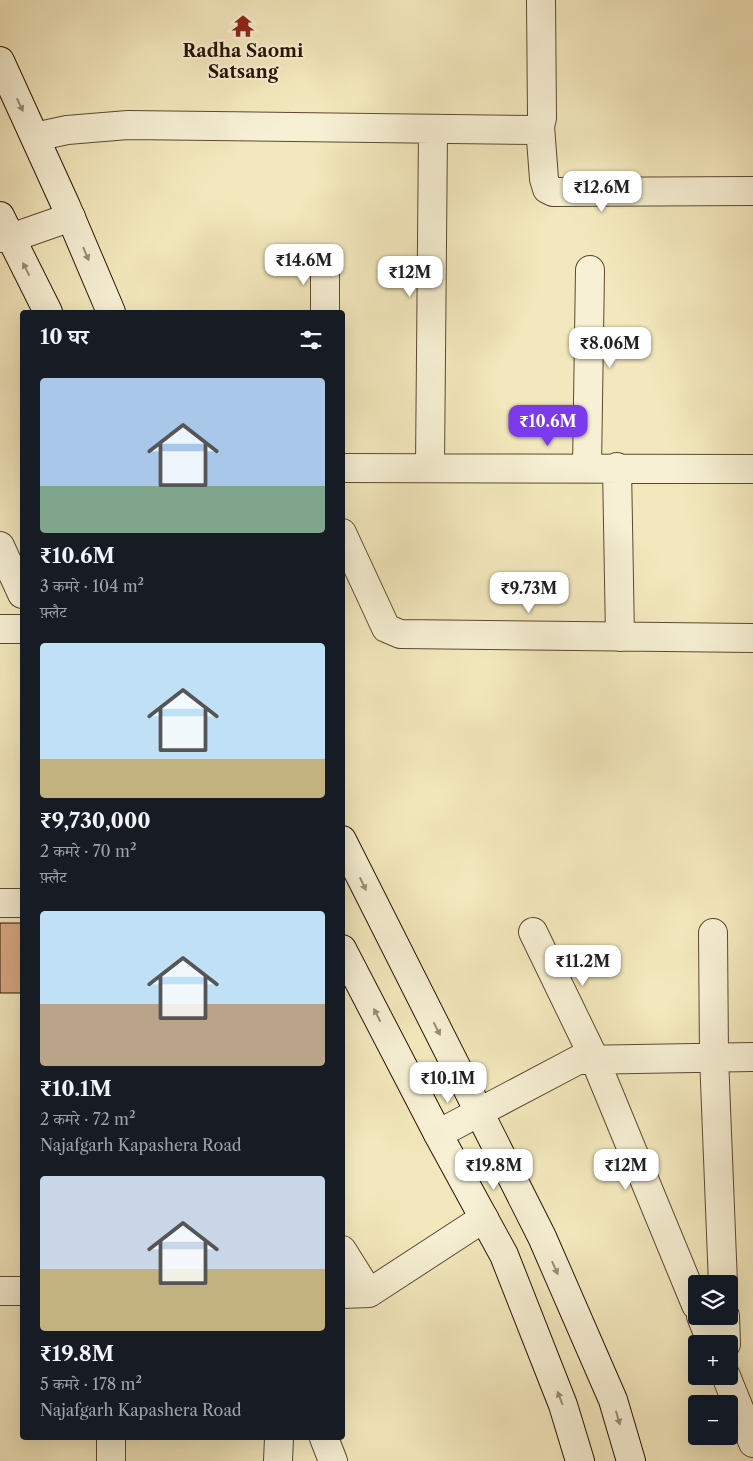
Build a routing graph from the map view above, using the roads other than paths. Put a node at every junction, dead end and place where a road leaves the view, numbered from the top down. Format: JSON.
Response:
{"nodes":[{"id":1,"x":540,"y":0,"type":"edge"},
{"id":2,"x":0,"y":61,"type":"edge"},
{"id":3,"x":540,"y":126,"type":"junction"},
{"id":4,"x":433,"y":130,"type":"junction"},
{"id":5,"x":35,"y":137,"type":"junction"},
{"id":6,"x":753,"y":191,"type":"edge"},
{"id":7,"x":71,"y":217,"type":"junction"},
{"id":8,"x":4,"y":231,"type":"edge"},
{"id":9,"x":325,"y":259,"type":"dead end"},
{"id":10,"x":590,"y":270,"type":"dead end"},
{"id":11,"x":47,"y":310,"type":"edge"},
{"id":12,"x":110,"y":310,"type":"edge"},
{"id":13,"x":325,"y":310,"type":"edge"},
{"id":14,"x":430,"y":467,"type":"junction"},
{"id":15,"x":345,"y":468,"type":"edge"},
{"id":16,"x":587,"y":468,"type":"junction"},
{"id":17,"x":617,"y":468,"type":"junction"},
{"id":18,"x":753,"y":469,"type":"edge"},
{"id":19,"x":345,"y":539,"type":"edge"},
{"id":20,"x":0,"y":546,"type":"edge"},
{"id":21,"x":20,"y":590,"type":"edge"},
{"id":22,"x":0,"y":629,"type":"edge"},
{"id":23,"x":20,"y":630,"type":"edge"},
{"id":24,"x":620,"y":637,"type":"junction"},
{"id":25,"x":753,"y":638,"type":"edge"},
{"id":26,"x":345,"y":846,"type":"edge"},
{"id":27,"x":0,"y":903,"type":"edge"},
{"id":28,"x":20,"y":903,"type":"edge"},
{"id":29,"x":533,"y":932,"type":"dead end"},
{"id":30,"x":713,"y":933,"type":"dead end"},
{"id":31,"x":345,"y":955,"type":"edge"},
{"id":32,"x":714,"y":1057,"type":"junction"},
{"id":33,"x":753,"y":1057,"type":"edge"},
{"id":34,"x":595,"y":1060,"type":"junction"},
{"id":35,"x":478,"y":1112,"type":"junction"},
{"id":36,"x":438,"y":1134,"type":"junction"},
{"id":37,"x":484,"y":1218,"type":"junction"},
{"id":38,"x":542,"y":1237,"type":"junction"},
{"id":39,"x":504,"y":1255,"type":"junction"},
{"id":40,"x":345,"y":1259,"type":"edge"},
{"id":41,"x":724,"y":1275,"type":"edge"},
{"id":42,"x":688,"y":1286,"type":"edge"},
{"id":43,"x":0,"y":1290,"type":"edge"},
{"id":44,"x":20,"y":1291,"type":"edge"},
{"id":45,"x":356,"y":1293,"type":"edge"},
{"id":46,"x":730,"y":1385,"type":"edge"},
{"id":47,"x":111,"y":1440,"type":"edge"},
{"id":48,"x":278,"y":1440,"type":"edge"},
{"id":49,"x":325,"y":1440,"type":"edge"},
{"id":50,"x":753,"y":1443,"type":"edge"},
{"id":51,"x":111,"y":1461,"type":"edge"},
{"id":52,"x":278,"y":1461,"type":"edge"},
{"id":53,"x":333,"y":1461,"type":"edge"},
{"id":54,"x":580,"y":1461,"type":"edge"},
{"id":55,"x":631,"y":1461,"type":"edge"}],
"edges":[{"from":1,"to":3,"type":"street"},
{"from":2,"to":5,"type":"street","one_way":true},
{"from":3,"to":4,"type":"street"},
{"from":3,"to":6,"type":"street"},
{"from":4,"to":5,"type":"street"},
{"from":4,"to":14,"type":"street"},
{"from":5,"to":7,"type":"street"},
{"from":7,"to":8,"type":"street"},
{"from":7,"to":12,"type":"street","one_way":true},
{"from":11,"to":8,"type":"street","one_way":true},
{"from":9,"to":13,"type":"street"},
{"from":10,"to":16,"type":"street"},
{"from":14,"to":15,"type":"street"},
{"from":14,"to":16,"type":"street"},
{"from":16,"to":17,"type":"street"},
{"from":17,"to":18,"type":"street"},
{"from":17,"to":24,"type":"street"},
{"from":19,"to":24,"type":"street"},
{"from":20,"to":21,"type":"street"},
{"from":22,"to":23,"type":"street"},
{"from":24,"to":25,"type":"street"},
{"from":26,"to":35,"type":"street","one_way":true},
{"from":27,"to":28,"type":"street"},
{"from":29,"to":34,"type":"street"},
{"from":30,"to":32,"type":"street"},
{"from":36,"to":31,"type":"street","one_way":true},
{"from":32,"to":33,"type":"street"},
{"from":32,"to":34,"type":"street"},
{"from":32,"to":41,"type":"street"},
{"from":34,"to":35,"type":"street"},
{"from":34,"to":42,"type":"street"},
{"from":35,"to":36,"type":"street"},
{"from":35,"to":38,"type":"street"},
{"from":36,"to":37,"type":"street"},
{"from":37,"to":39,"type":"street"},
{"from":37,"to":45,"type":"street"},
{"from":38,"to":39,"type":"street"},
{"from":38,"to":55,"type":"street","one_way":true},
{"from":54,"to":39,"type":"street","one_way":true},
{"from":40,"to":45,"type":"street"},
{"from":43,"to":44,"type":"street"},
{"from":46,"to":50,"type":"street"},
{"from":47,"to":51,"type":"street"},
{"from":48,"to":52,"type":"street"},
{"from":49,"to":53,"type":"street"}]}
